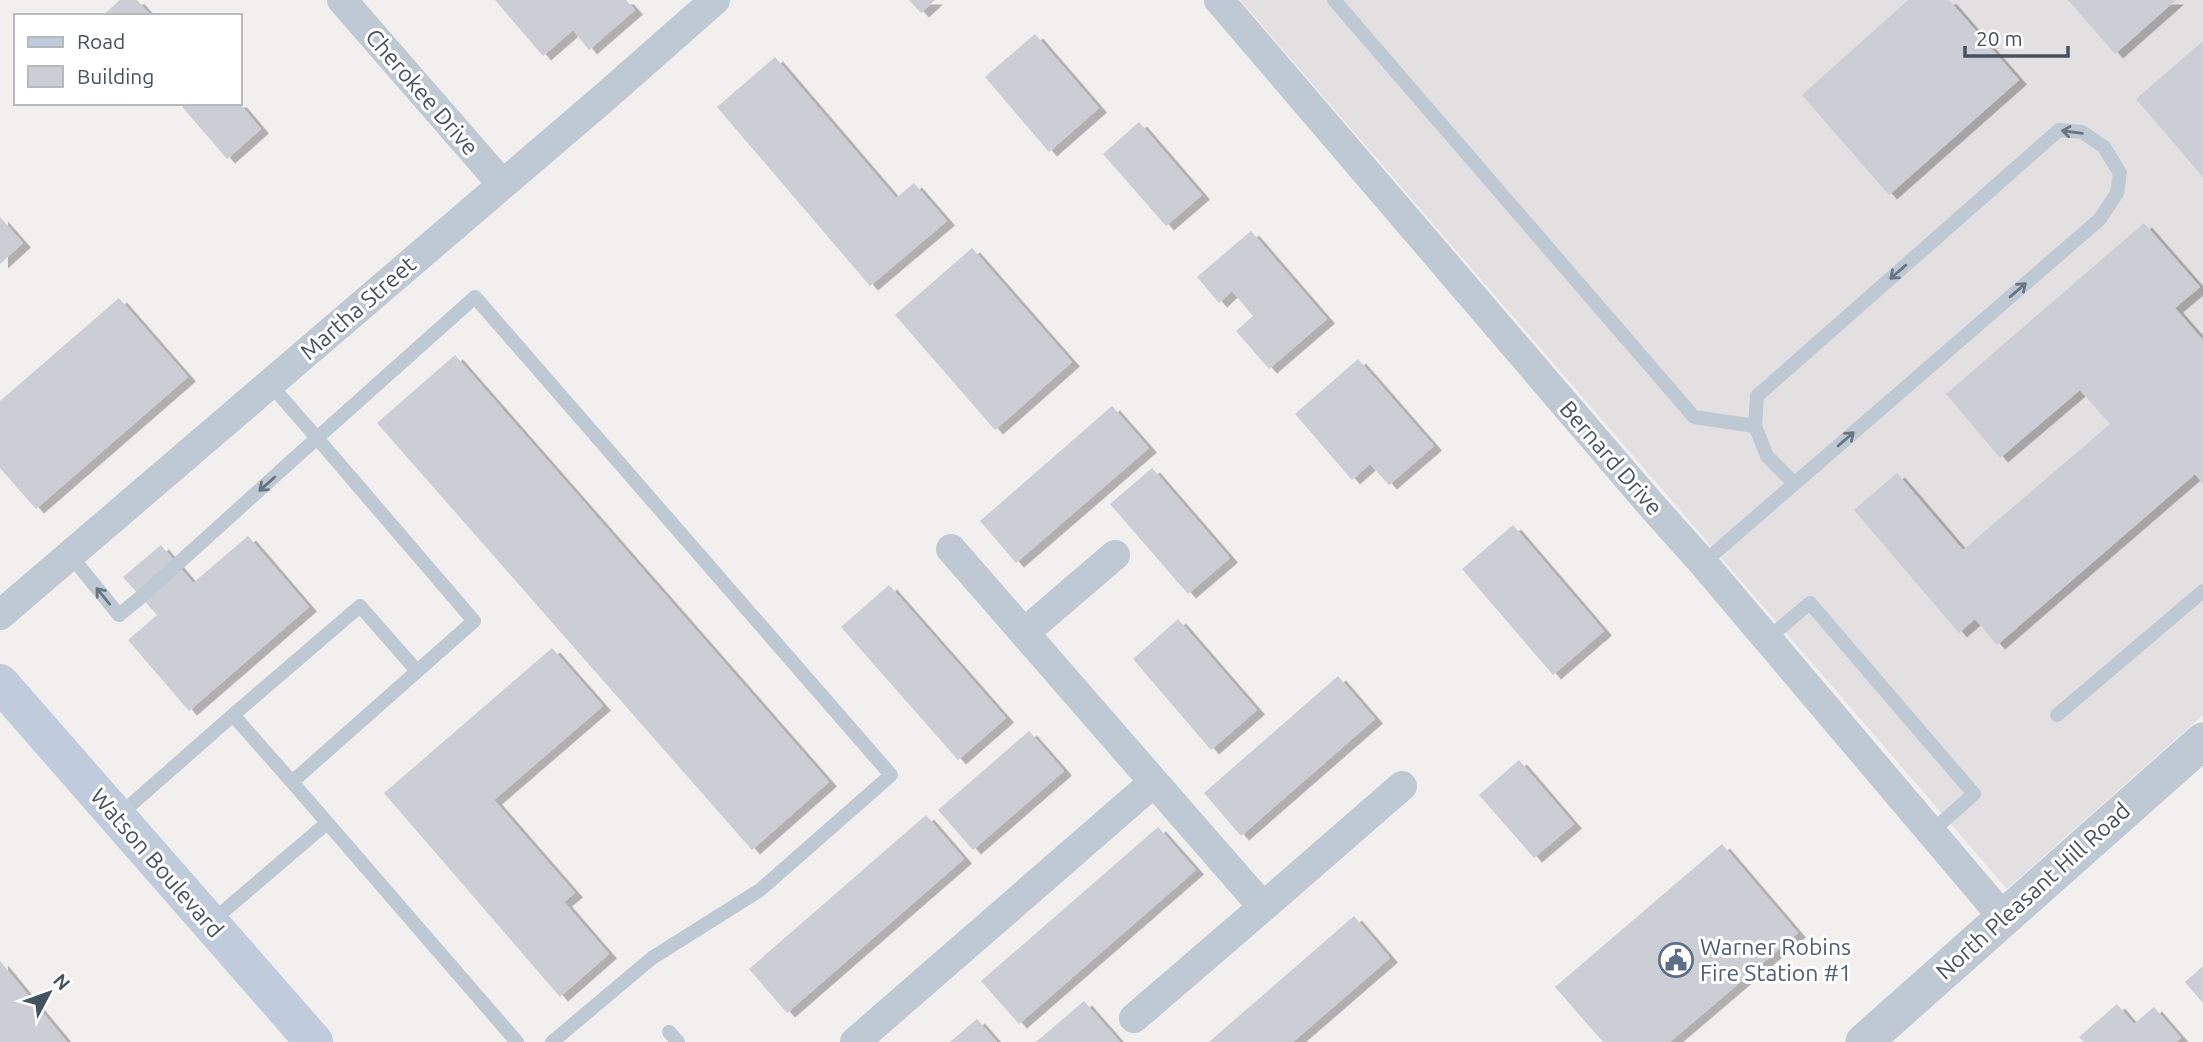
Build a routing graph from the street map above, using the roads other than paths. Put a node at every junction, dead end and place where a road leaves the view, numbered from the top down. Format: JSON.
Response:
{"nodes":[{"id":1,"x":342,"y":0,"type":"edge"},
{"id":2,"x":715,"y":0,"type":"edge"},
{"id":3,"x":1219,"y":0,"type":"edge"},
{"id":4,"x":1334,"y":0,"type":"edge"},
{"id":5,"x":502,"y":184,"type":"junction"},
{"id":6,"x":270,"y":384,"type":"junction"},
{"id":7,"x":1755,"y":426,"type":"junction"},
{"id":8,"x":317,"y":438,"type":"junction"},
{"id":9,"x":1794,"y":483,"type":"junction"},
{"id":10,"x":951,"y":549,"type":"dead end"},
{"id":11,"x":70,"y":555,"type":"junction"},
{"id":12,"x":1115,"y":555,"type":"dead end"},
{"id":13,"x":1703,"y":564,"type":"junction"},
{"id":14,"x":2203,"y":591,"type":"edge"},
{"id":15,"x":0,"y":615,"type":"edge"},
{"id":16,"x":1024,"y":633,"type":"junction"},
{"id":17,"x":1767,"y":639,"type":"junction"},
{"id":18,"x":417,"y":671,"type":"junction"},
{"id":19,"x":0,"y":684,"type":"edge"},
{"id":20,"x":233,"y":715,"type":"junction"},
{"id":21,"x":2057,"y":715,"type":"dead end"},
{"id":22,"x":2203,"y":741,"type":"edge"},
{"id":23,"x":292,"y":782,"type":"junction"},
{"id":24,"x":1154,"y":782,"type":"junction"},
{"id":25,"x":1402,"y":786,"type":"dead end"},
{"id":26,"x":117,"y":817,"type":"junction"},
{"id":27,"x":327,"y":823,"type":"junction"},
{"id":28,"x":1931,"y":832,"type":"junction"},
{"id":29,"x":1263,"y":907,"type":"junction"},
{"id":30,"x":2003,"y":917,"type":"junction"},
{"id":31,"x":210,"y":923,"type":"junction"},
{"id":32,"x":1134,"y":1018,"type":"dead end"},
{"id":33,"x":510,"y":1039,"type":"edge"},
{"id":34,"x":314,"y":1042,"type":"edge"},
{"id":35,"x":552,"y":1042,"type":"edge"},
{"id":36,"x":855,"y":1042,"type":"edge"},
{"id":37,"x":1864,"y":1042,"type":"edge"}],
"edges":[{"from":1,"to":5,"type":"street","name":"Cherokee Drive"},
{"from":2,"to":5,"type":"street","name":"Martha Street"},
{"from":3,"to":13,"type":"street","name":"Bernard Drive"},
{"from":4,"to":7,"type":"lane"},
{"from":5,"to":6,"type":"street","name":"Martha Street"},
{"from":6,"to":8,"type":"lane"},
{"from":6,"to":11,"type":"street","name":"Martha Street"},
{"from":7,"to":9,"type":"lane"},
{"from":9,"to":7,"type":"lane","one_way":true},
{"from":8,"to":11,"type":"lane","one_way":true},
{"from":8,"to":18,"type":"lane"},
{"from":8,"to":35,"type":"lane"},
{"from":9,"to":13,"type":"lane"},
{"from":10,"to":16,"type":"street"},
{"from":11,"to":15,"type":"street","name":"Martha Street"},
{"from":12,"to":16,"type":"street"},
{"from":13,"to":17,"type":"street","name":"Bernard Drive"},
{"from":14,"to":21,"type":"lane"},
{"from":16,"to":24,"type":"street"},
{"from":17,"to":28,"type":"street","name":"Bernard Drive"},
{"from":17,"to":28,"type":"lane"},
{"from":18,"to":20,"type":"lane"},
{"from":18,"to":23,"type":"lane"},
{"from":19,"to":26,"type":"main road","name":"Watson Boulevard"},
{"from":20,"to":23,"type":"lane"},
{"from":20,"to":26,"type":"lane"},
{"from":22,"to":30,"type":"street","name":"North Pleasant Hill Road"},
{"from":23,"to":27,"type":"lane"},
{"from":24,"to":29,"type":"street"},
{"from":24,"to":36,"type":"street"},
{"from":25,"to":29,"type":"street"},
{"from":26,"to":31,"type":"main road","name":"Watson Boulevard"},
{"from":27,"to":31,"type":"lane"},
{"from":27,"to":33,"type":"lane"},
{"from":28,"to":30,"type":"street","name":"Bernard Drive"},
{"from":29,"to":32,"type":"street"},
{"from":30,"to":37,"type":"street","name":"North Pleasant Hill Road"},
{"from":31,"to":34,"type":"main road","name":"Watson Boulevard"}]}
